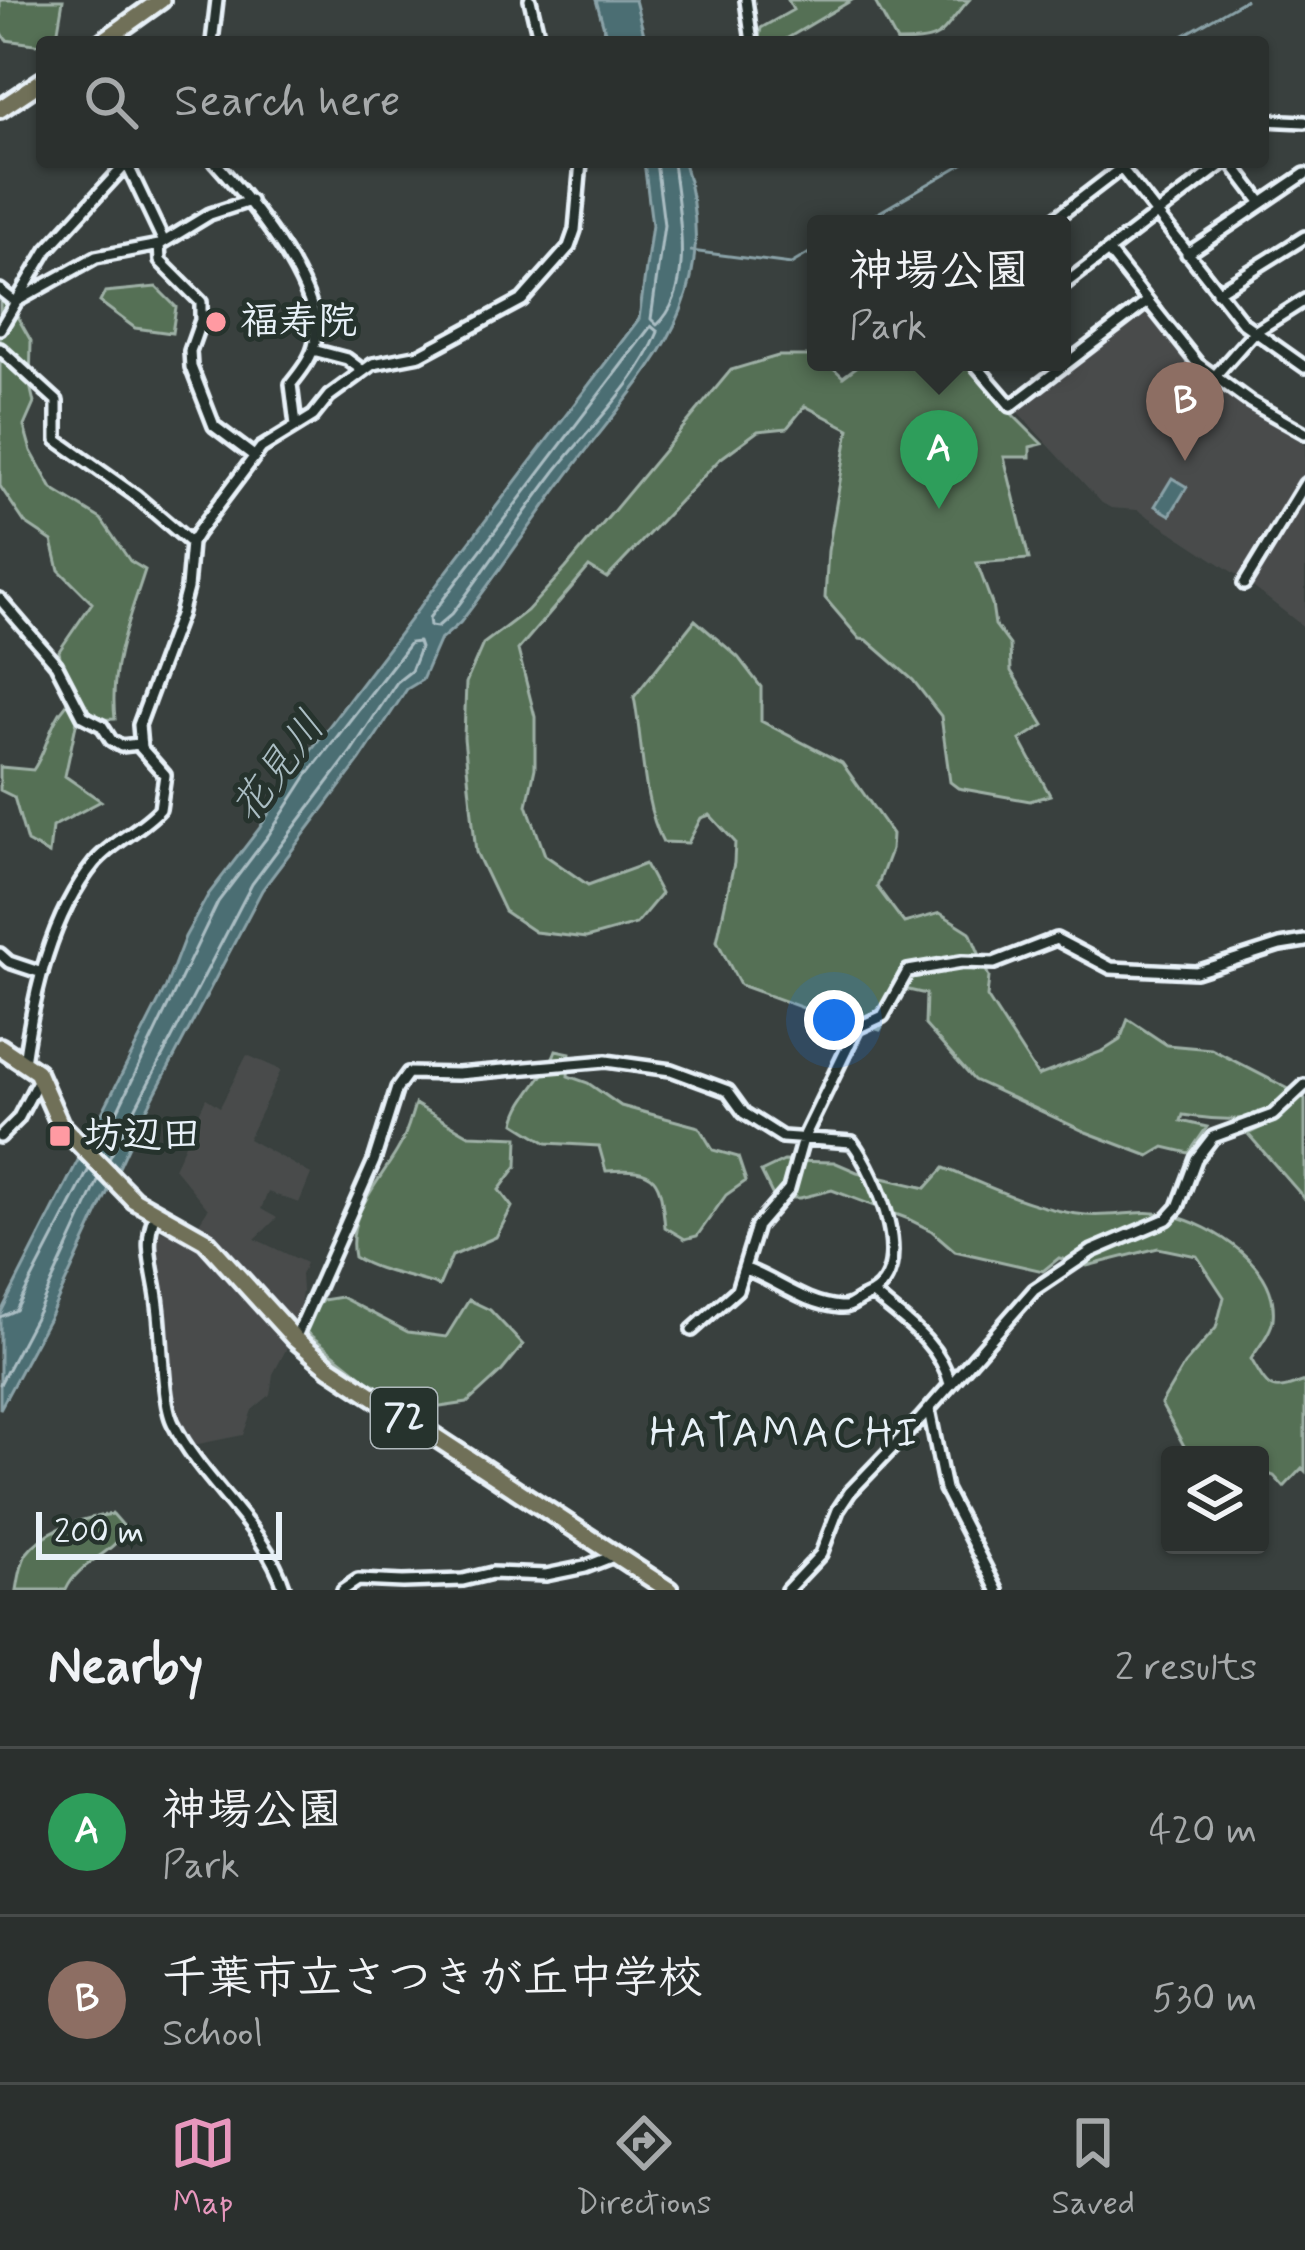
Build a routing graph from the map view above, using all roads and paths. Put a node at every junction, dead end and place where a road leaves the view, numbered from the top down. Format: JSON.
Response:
{"nodes":[{"id":1,"x":161,"y":0,"type":"edge"},
{"id":2,"x":217,"y":0,"type":"edge"},
{"id":3,"x":530,"y":0,"type":"edge"},
{"id":4,"x":746,"y":0,"type":"edge"},
{"id":5,"x":110,"y":36,"type":"edge"},
{"id":6,"x":213,"y":36,"type":"edge"},
{"id":7,"x":539,"y":36,"type":"edge"},
{"id":8,"x":751,"y":36,"type":"edge"},
{"id":9,"x":36,"y":85,"type":"edge"},
{"id":10,"x":0,"y":109,"type":"edge"},
{"id":11,"x":1269,"y":121,"type":"edge"},
{"id":12,"x":1277,"y":122,"type":"junction"},
{"id":13,"x":1305,"y":122,"type":"edge"},
{"id":14,"x":1269,"y":128,"type":"edge"},
{"id":15,"x":122,"y":168,"type":"edge"},
{"id":16,"x":129,"y":168,"type":"edge"},
{"id":17,"x":220,"y":168,"type":"edge"},
{"id":18,"x":580,"y":168,"type":"edge"},
{"id":19,"x":1121,"y":168,"type":"edge"},
{"id":20,"x":1127,"y":168,"type":"edge"},
{"id":21,"x":1220,"y":168,"type":"edge"},
{"id":22,"x":1233,"y":168,"type":"edge"},
{"id":23,"x":1305,"y":174,"type":"edge"},
{"id":24,"x":250,"y":201,"type":"junction"},
{"id":25,"x":1262,"y":203,"type":"junction"},
{"id":26,"x":1156,"y":214,"type":"junction"},
{"id":27,"x":1060,"y":215,"type":"edge"},
{"id":28,"x":1305,"y":237,"type":"edge"},
{"id":29,"x":161,"y":243,"type":"junction"},
{"id":30,"x":1108,"y":251,"type":"junction"},
{"id":31,"x":1187,"y":254,"type":"junction"},
{"id":32,"x":1071,"y":277,"type":"edge"},
{"id":33,"x":0,"y":290,"type":"edge"},
{"id":34,"x":1217,"y":292,"type":"junction"},
{"id":35,"x":1305,"y":300,"type":"edge"},
{"id":36,"x":14,"y":302,"type":"junction"},
{"id":37,"x":1148,"y":302,"type":"junction"},
{"id":38,"x":0,"y":329,"type":"edge"},
{"id":39,"x":1253,"y":333,"type":"junction"},
{"id":40,"x":0,"y":349,"type":"edge"},
{"id":41,"x":313,"y":350,"type":"junction"},
{"id":42,"x":1071,"y":360,"type":"edge"},
{"id":43,"x":1303,"y":364,"type":"edge"},
{"id":44,"x":363,"y":371,"type":"junction"},
{"id":45,"x":982,"y":371,"type":"edge"},
{"id":46,"x":1057,"y":371,"type":"edge"},
{"id":47,"x":1214,"y":378,"type":"junction"},
{"id":48,"x":296,"y":425,"type":"junction"},
{"id":49,"x":1305,"y":433,"type":"edge"},
{"id":50,"x":254,"y":456,"type":"junction"},
{"id":51,"x":1305,"y":484,"type":"edge"},
{"id":52,"x":190,"y":543,"type":"junction"},
{"id":53,"x":1244,"y":584,"type":"dead end"},
{"id":54,"x":0,"y":599,"type":"edge"},
{"id":55,"x":139,"y":744,"type":"junction"},
{"id":56,"x":1305,"y":941,"type":"edge"},
{"id":57,"x":0,"y":954,"type":"edge"},
{"id":58,"x":42,"y":973,"type":"junction"},
{"id":59,"x":0,"y":1047,"type":"edge"},
{"id":60,"x":24,"y":1062,"type":"junction"},
{"id":61,"x":40,"y":1076,"type":"junction"},
{"id":62,"x":1305,"y":1085,"type":"edge"},
{"id":63,"x":0,"y":1137,"type":"edge"},
{"id":64,"x":802,"y":1138,"type":"junction"},
{"id":65,"x":155,"y":1215,"type":"junction"},
{"id":66,"x":746,"y":1269,"type":"junction"},
{"id":67,"x":874,"y":1295,"type":"junction"},
{"id":68,"x":692,"y":1330,"type":"dead end"},
{"id":69,"x":296,"y":1339,"type":"junction"},
{"id":70,"x":951,"y":1385,"type":"junction"},
{"id":71,"x":929,"y":1410,"type":"junction"},
{"id":72,"x":616,"y":1555,"type":"junction"},
{"id":73,"x":285,"y":1590,"type":"edge"},
{"id":74,"x":343,"y":1590,"type":"edge"},
{"id":75,"x":670,"y":1590,"type":"edge"},
{"id":76,"x":787,"y":1590,"type":"edge"},
{"id":77,"x":997,"y":1590,"type":"edge"}],
"edges":[{"from":1,"to":5,"type":"main road"},
{"from":2,"to":6,"type":"street"},
{"from":3,"to":7,"type":"street"},
{"from":4,"to":8,"type":"street"},
{"from":9,"to":10,"type":"main road"},
{"from":11,"to":12,"type":"street"},
{"from":12,"to":13,"type":"street"},
{"from":12,"to":14,"type":"street"},
{"from":15,"to":36,"type":"street"},
{"from":16,"to":29,"type":"street"},
{"from":17,"to":24,"type":"street"},
{"from":18,"to":44,"type":"street"},
{"from":19,"to":27,"type":"street"},
{"from":20,"to":26,"type":"street"},
{"from":21,"to":26,"type":"street"},
{"from":22,"to":25,"type":"street"},
{"from":23,"to":25,"type":"street"},
{"from":24,"to":29,"type":"street"},
{"from":24,"to":41,"type":"street"},
{"from":25,"to":31,"type":"street"},
{"from":26,"to":30,"type":"street"},
{"from":26,"to":31,"type":"street"},
{"from":28,"to":34,"type":"street"},
{"from":29,"to":36,"type":"street"},
{"from":29,"to":50,"type":"street"},
{"from":30,"to":32,"type":"street"},
{"from":30,"to":37,"type":"street"},
{"from":31,"to":34,"type":"street"},
{"from":33,"to":36,"type":"street"},
{"from":34,"to":39,"type":"street"},
{"from":35,"to":39,"type":"street"},
{"from":36,"to":38,"type":"street"},
{"from":37,"to":42,"type":"street"},
{"from":37,"to":47,"type":"street"},
{"from":39,"to":43,"type":"street"},
{"from":39,"to":47,"type":"street"},
{"from":40,"to":52,"type":"street"},
{"from":41,"to":44,"type":"street"},
{"from":41,"to":48,"type":"street"},
{"from":44,"to":48,"type":"street"},
{"from":45,"to":46,"type":"street"},
{"from":47,"to":49,"type":"street"},
{"from":48,"to":50,"type":"street"},
{"from":50,"to":52,"type":"street"},
{"from":51,"to":53,"type":"street"},
{"from":52,"to":55,"type":"street"},
{"from":54,"to":55,"type":"street"},
{"from":55,"to":58,"type":"street"},
{"from":56,"to":64,"type":"street"},
{"from":57,"to":58,"type":"street"},
{"from":58,"to":60,"type":"street"},
{"from":59,"to":60,"type":"main road","number":"72"},
{"from":60,"to":61,"type":"main road","number":"72"},
{"from":61,"to":63,"type":"street"},
{"from":61,"to":65,"type":"main road","number":"72"},
{"from":62,"to":70,"type":"street"},
{"from":64,"to":66,"type":"street"},
{"from":64,"to":67,"type":"street"},
{"from":64,"to":69,"type":"street"},
{"from":65,"to":69,"type":"main road","number":"72"},
{"from":65,"to":73,"type":"street"},
{"from":66,"to":67,"type":"street"},
{"from":66,"to":68,"type":"street"},
{"from":67,"to":70,"type":"street"},
{"from":69,"to":72,"type":"main road","number":"72"},
{"from":70,"to":71,"type":"street"},
{"from":71,"to":76,"type":"street"},
{"from":71,"to":77,"type":"street"},
{"from":72,"to":74,"type":"street"},
{"from":72,"to":75,"type":"main road","number":"72"}]}
